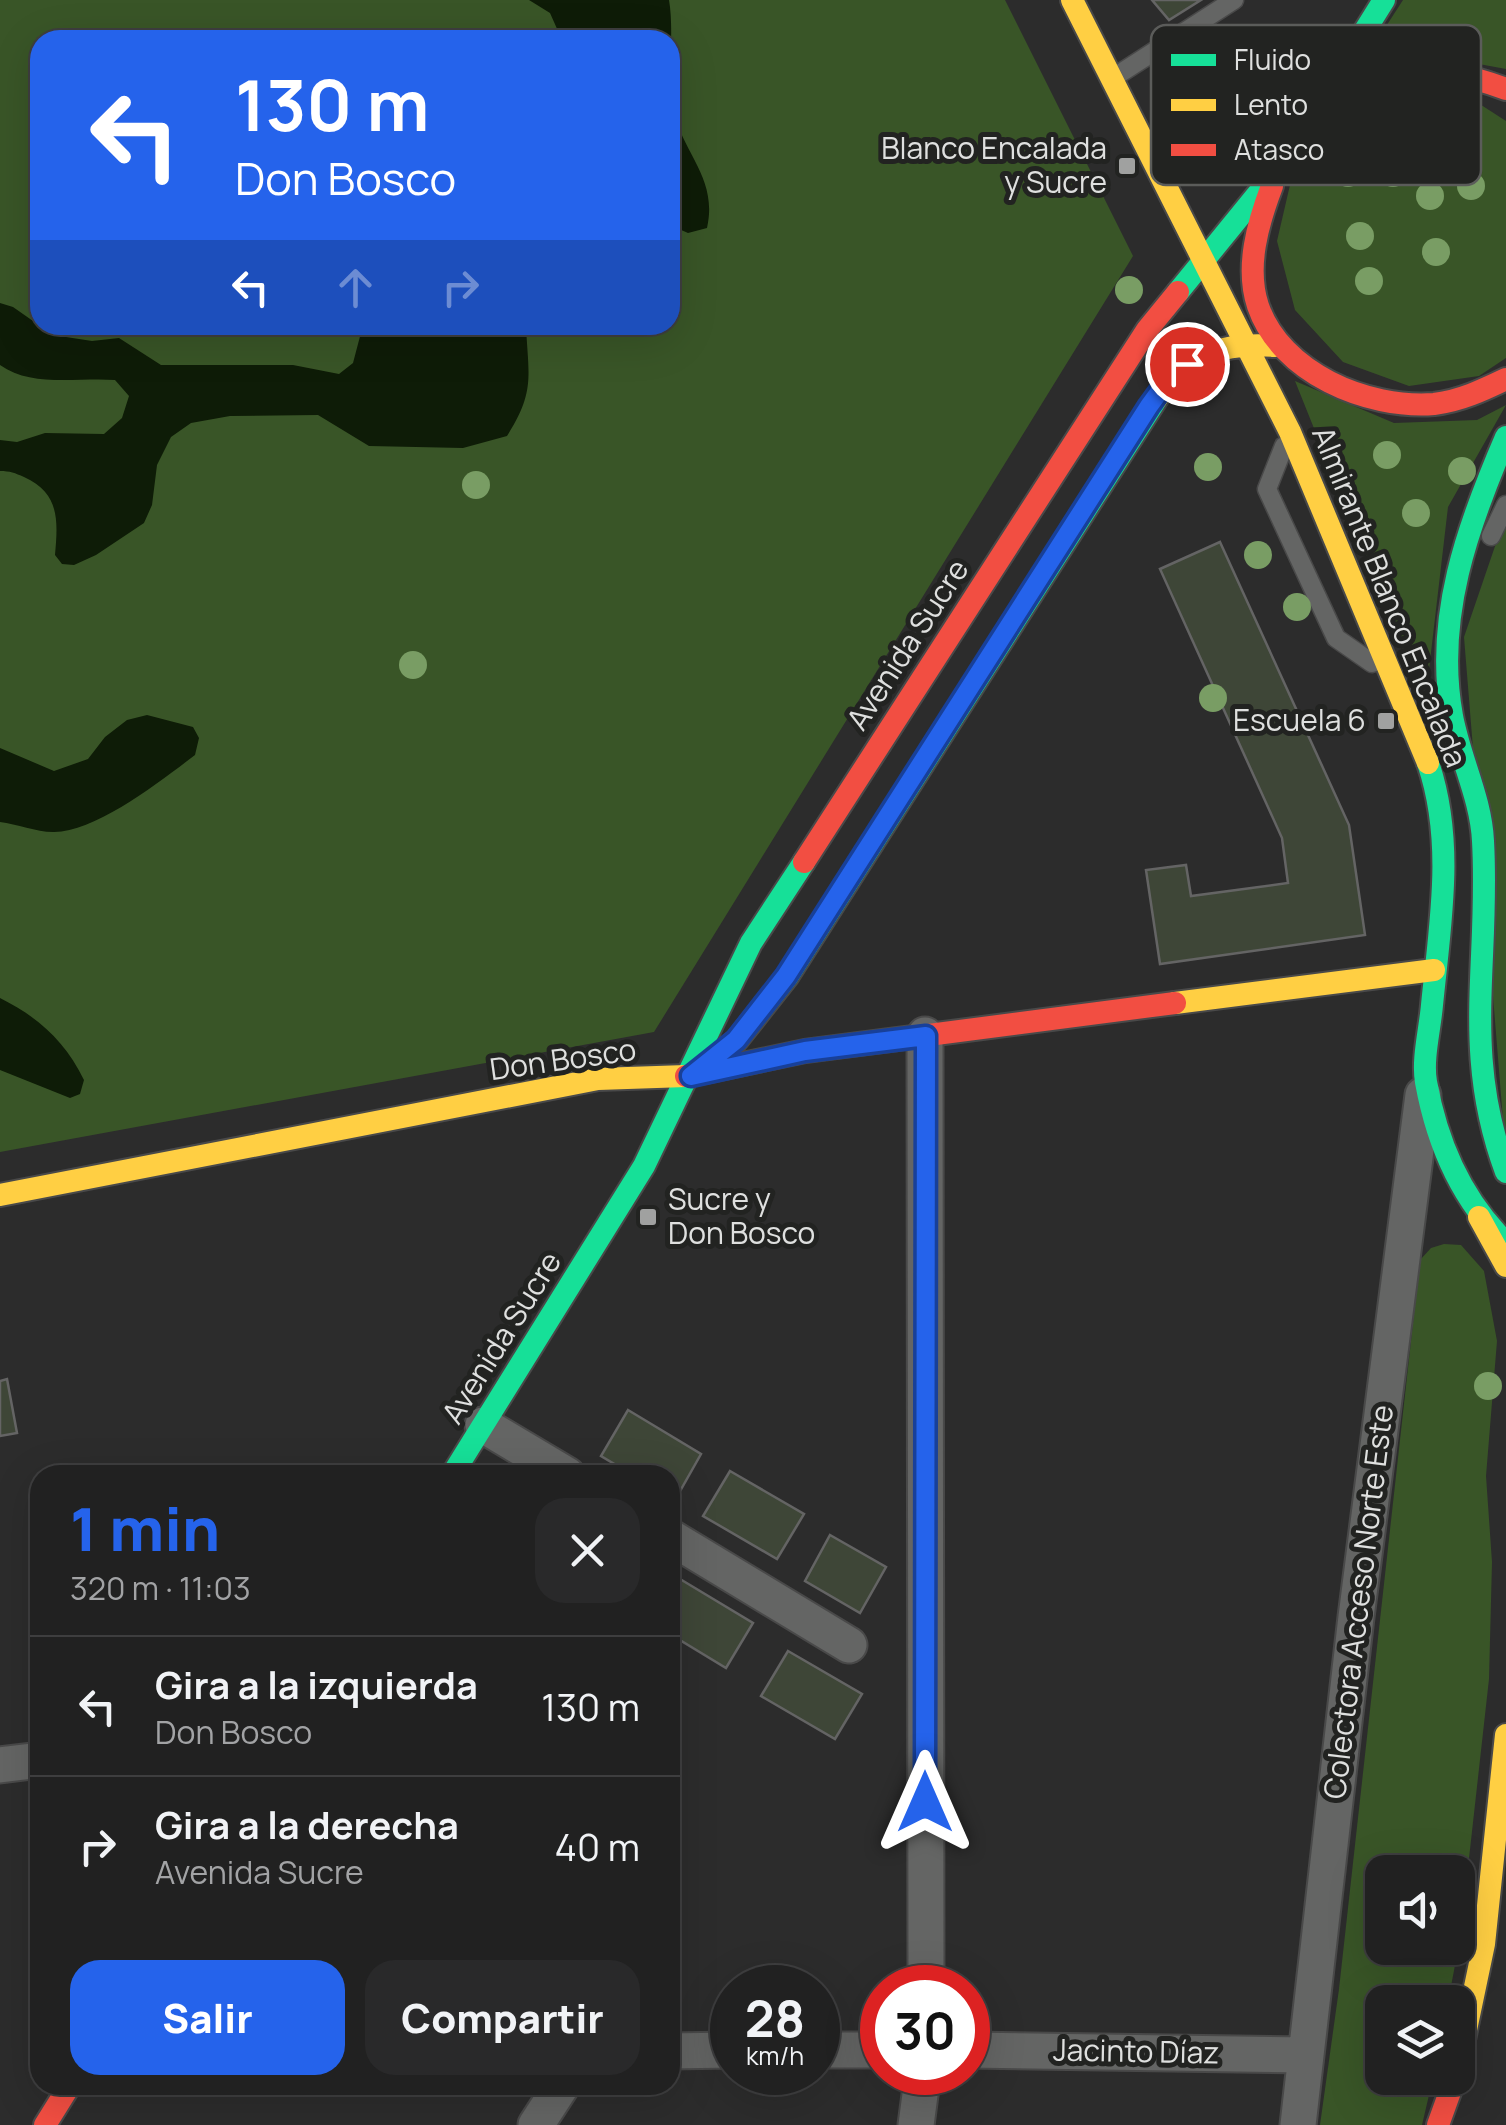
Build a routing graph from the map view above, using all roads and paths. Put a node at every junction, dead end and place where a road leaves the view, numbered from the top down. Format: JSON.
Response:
{"nodes":[{"id":1,"x":1072,"y":0,"type":"edge"},
{"id":2,"x":1234,"y":0,"type":"edge"},
{"id":3,"x":1384,"y":0,"type":"edge"},
{"id":4,"x":1195,"y":25,"type":"edge"},
{"id":5,"x":1369,"y":25,"type":"edge"},
{"id":6,"x":1151,"y":53,"type":"edge"},
{"id":7,"x":1112,"y":78,"type":"junction"},
{"id":8,"x":1481,"y":78,"type":"edge"},
{"id":9,"x":1506,"y":89,"type":"edge"},
{"id":10,"x":1151,"y":157,"type":"edge"},
{"id":11,"x":1165,"y":185,"type":"edge"},
{"id":12,"x":1266,"y":185,"type":"edge"},
{"id":13,"x":1274,"y":185,"type":"edge"},
{"id":14,"x":1203,"y":262,"type":"junction"},
{"id":15,"x":1263,"y":345,"type":"junction"},
{"id":16,"x":1506,"y":379,"type":"edge"},
{"id":17,"x":1290,"y":432,"type":"junction"},
{"id":18,"x":1506,"y":436,"type":"edge"},
{"id":19,"x":1506,"y":505,"type":"edge"},
{"id":20,"x":1448,"y":627,"type":"junction"},
{"id":21,"x":1396,"y":680,"type":"junction"},
{"id":22,"x":1434,"y":970,"type":"junction"},
{"id":23,"x":926,"y":1036,"type":"junction"},
{"id":24,"x":691,"y":1076,"type":"junction"},
{"id":25,"x":1425,"y":1079,"type":"junction"},
{"id":26,"x":1506,"y":1172,"type":"edge"},
{"id":27,"x":0,"y":1194,"type":"edge"},
{"id":28,"x":1479,"y":1217,"type":"junction"},
{"id":29,"x":1506,"y":1244,"type":"edge"},
{"id":30,"x":1506,"y":1266,"type":"edge"},
{"id":31,"x":483,"y":1425,"type":"junction"},
{"id":32,"x":458,"y":1465,"type":"edge"},
{"id":33,"x":550,"y":1465,"type":"edge"},
{"id":34,"x":680,"y":1543,"type":"edge"},
{"id":35,"x":849,"y":1644,"type":"dead end"},
{"id":36,"x":1506,"y":1735,"type":"edge"},
{"id":37,"x":30,"y":1761,"type":"edge"},
{"id":38,"x":0,"y":1765,"type":"edge"},
{"id":39,"x":926,"y":1965,"type":"edge"},
{"id":40,"x":1475,"y":1996,"type":"edge"},
{"id":41,"x":680,"y":2050,"type":"edge"},
{"id":42,"x":710,"y":2050,"type":"edge"},
{"id":43,"x":990,"y":2050,"type":"edge"},
{"id":44,"x":1305,"y":2054,"type":"junction"},
{"id":45,"x":64,"y":2095,"type":"edge"},
{"id":46,"x":556,"y":2095,"type":"edge"},
{"id":47,"x":920,"y":2095,"type":"edge"},
{"id":48,"x":1449,"y":2095,"type":"edge"},
{"id":49,"x":45,"y":2125,"type":"edge"},
{"id":50,"x":536,"y":2125,"type":"edge"},
{"id":51,"x":916,"y":2125,"type":"edge"},
{"id":52,"x":1298,"y":2125,"type":"edge"},
{"id":53,"x":1438,"y":2125,"type":"edge"}],
"edges":[{"from":1,"to":7,"type":"main road","name":"Almirante Blanco Encalada"},
{"from":2,"to":4,"type":"lane"},
{"from":3,"to":5,"type":"main road"},
{"from":6,"to":7,"type":"lane"},
{"from":7,"to":10,"type":"main road","name":"Almirante Blanco Encalada"},
{"from":8,"to":9,"type":"main road"},
{"from":11,"to":14,"type":"main road","name":"Almirante Blanco Encalada"},
{"from":12,"to":14,"type":"main road","name":"Avenida Sucre"},
{"from":13,"to":15,"type":"main road"},
{"from":14,"to":15,"type":"main road","name":"Almirante Blanco Encalada"},
{"from":14,"to":24,"type":"main road","name":"Avenida Sucre"},
{"from":15,"to":16,"type":"main road"},
{"from":15,"to":17,"type":"main road","name":"Almirante Blanco Encalada"},
{"from":15,"to":24,"type":"main road","name":"Avenida Sucre"},
{"from":17,"to":21,"type":"main road","name":"Almirante Blanco Encalada"},
{"from":17,"to":21,"type":"lane"},
{"from":18,"to":20,"type":"main road","name":"Almirante Blanco Encalada"},
{"from":19,"to":20,"type":"lane"},
{"from":20,"to":26,"type":"main road","name":"Almirante Blanco Encalada"},
{"from":21,"to":22,"type":"main road","name":"Almirante Blanco Encalada"},
{"from":22,"to":23,"type":"main road","name":"Don Bosco"},
{"from":22,"to":25,"type":"main road","name":"Almirante Blanco Encalada"},
{"from":23,"to":24,"type":"main road","name":"Don Bosco"},
{"from":23,"to":39,"type":"street"},
{"from":24,"to":27,"type":"main road","name":"Don Bosco"},
{"from":24,"to":31,"type":"main road","name":"Avenida Sucre"},
{"from":25,"to":28,"type":"main road","name":"Almirante Blanco Encalada"},
{"from":25,"to":44,"type":"street","name":"Colectora Acceso Norte Este"},
{"from":28,"to":29,"type":"main road","name":"Almirante Blanco Encalada"},
{"from":28,"to":30,"type":"main road"},
{"from":31,"to":32,"type":"main road","name":"Avenida Sucre"},
{"from":31,"to":33,"type":"street"},
{"from":34,"to":35,"type":"street"},
{"from":36,"to":40,"type":"main road"},
{"from":37,"to":38,"type":"street"},
{"from":41,"to":42,"type":"street"},
{"from":43,"to":44,"type":"street","name":"Jacinto Díaz"},
{"from":44,"to":52,"type":"street","name":"Colectora Acceso Norte Este"},
{"from":45,"to":49,"type":"main road"},
{"from":46,"to":50,"type":"street"},
{"from":47,"to":51,"type":"street"},
{"from":48,"to":53,"type":"main road"}]}
